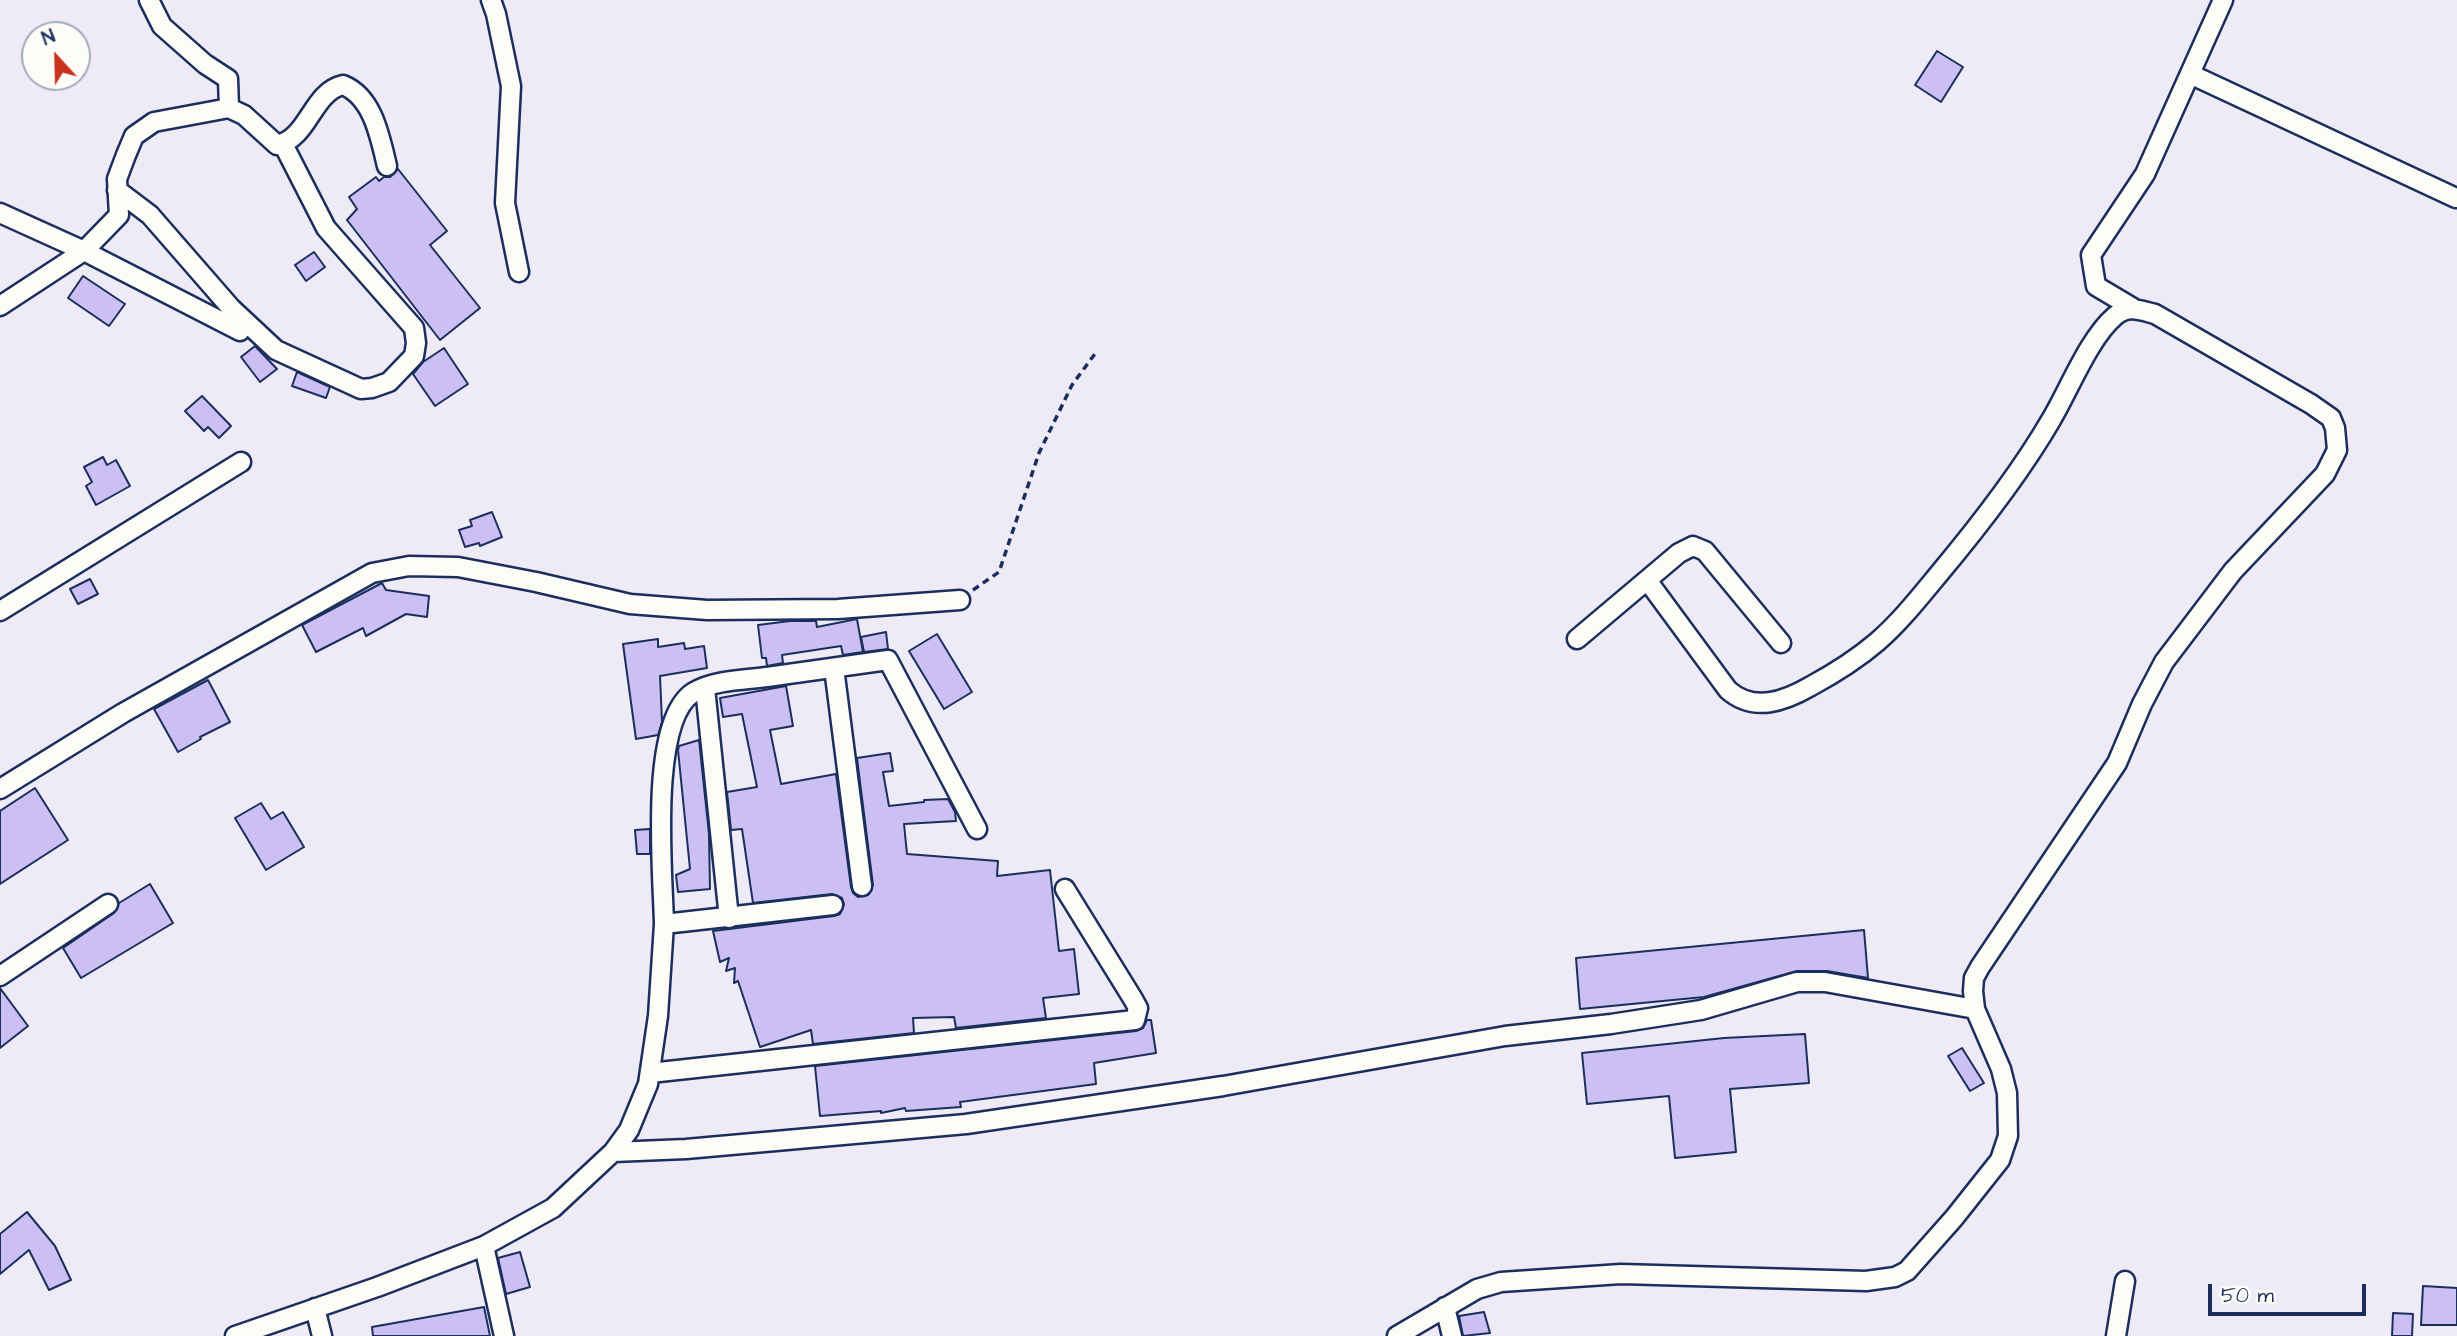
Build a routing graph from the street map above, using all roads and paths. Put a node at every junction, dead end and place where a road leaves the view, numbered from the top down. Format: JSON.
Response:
{"nodes":[{"id":1,"x":149,"y":0,"type":"edge"},
{"id":2,"x":491,"y":0,"type":"edge"},
{"id":3,"x":2223,"y":0,"type":"edge"},
{"id":4,"x":2190,"y":74,"type":"junction"},
{"id":5,"x":229,"y":108,"type":"junction"},
{"id":6,"x":283,"y":144,"type":"junction"},
{"id":7,"x":387,"y":166,"type":"dead end"},
{"id":8,"x":117,"y":190,"type":"junction"},
{"id":9,"x":2456,"y":198,"type":"edge"},
{"id":10,"x":0,"y":213,"type":"edge"},
{"id":11,"x":84,"y":251,"type":"junction"},
{"id":12,"x":519,"y":272,"type":"dead end"},
{"id":13,"x":0,"y":306,"type":"edge"},
{"id":14,"x":2133,"y":308,"type":"junction"},
{"id":15,"x":240,"y":331,"type":"dead end"},
{"id":16,"x":1097,"y":351,"type":"dead end"},
{"id":17,"x":241,"y":462,"type":"dead end"},
{"id":18,"x":1647,"y":580,"type":"junction"},
{"id":19,"x":960,"y":600,"type":"joint"},
{"id":20,"x":0,"y":611,"type":"edge"},
{"id":21,"x":1577,"y":639,"type":"dead end"},
{"id":22,"x":1781,"y":643,"type":"dead end"},
{"id":23,"x":834,"y":668,"type":"junction"},
{"id":24,"x":705,"y":688,"type":"junction"},
{"id":25,"x":0,"y":789,"type":"edge"},
{"id":26,"x":977,"y":829,"type":"dead end"},
{"id":27,"x":862,"y":886,"type":"dead end"},
{"id":28,"x":1065,"y":889,"type":"dead end"},
{"id":29,"x":108,"y":904,"type":"dead end"},
{"id":30,"x":833,"y":905,"type":"dead end"},
{"id":31,"x":729,"y":918,"type":"junction"},
{"id":32,"x":664,"y":924,"type":"junction"},
{"id":33,"x":0,"y":976,"type":"edge"},
{"id":34,"x":1975,"y":1009,"type":"junction"},
{"id":35,"x":650,"y":1073,"type":"junction"},
{"id":36,"x":613,"y":1152,"type":"junction"},
{"id":37,"x":484,"y":1245,"type":"junction"},
{"id":38,"x":2125,"y":1281,"type":"dead end"},
{"id":39,"x":1445,"y":1307,"type":"junction"},
{"id":40,"x":315,"y":1308,"type":"junction"},
{"id":41,"x":235,"y":1336,"type":"edge"},
{"id":42,"x":322,"y":1336,"type":"edge"},
{"id":43,"x":504,"y":1336,"type":"edge"},
{"id":44,"x":1397,"y":1336,"type":"edge"},
{"id":45,"x":1452,"y":1336,"type":"edge"},
{"id":46,"x":2116,"y":1336,"type":"edge"}],
"edges":[{"from":1,"to":5,"type":"street"},
{"from":2,"to":12,"type":"street"},
{"from":3,"to":4,"type":"street"},
{"from":4,"to":9,"type":"street"},
{"from":4,"to":14,"type":"street"},
{"from":5,"to":6,"type":"street"},
{"from":5,"to":8,"type":"street"},
{"from":6,"to":7,"type":"street"},
{"from":6,"to":8,"type":"street"},
{"from":8,"to":11,"type":"street"},
{"from":10,"to":11,"type":"street"},
{"from":11,"to":13,"type":"street"},
{"from":11,"to":15,"type":"street"},
{"from":14,"to":18,"type":"street"},
{"from":14,"to":34,"type":"street"},
{"from":16,"to":19,"type":"path"},
{"from":17,"to":20,"type":"street"},
{"from":18,"to":21,"type":"street"},
{"from":18,"to":22,"type":"street"},
{"from":19,"to":25,"type":"street"},
{"from":23,"to":24,"type":"street"},
{"from":23,"to":26,"type":"street"},
{"from":23,"to":27,"type":"street"},
{"from":24,"to":31,"type":"street"},
{"from":24,"to":32,"type":"street"},
{"from":28,"to":35,"type":"street"},
{"from":29,"to":33,"type":"street"},
{"from":30,"to":31,"type":"street"},
{"from":31,"to":32,"type":"street"},
{"from":32,"to":35,"type":"street"},
{"from":34,"to":36,"type":"street"},
{"from":34,"to":39,"type":"street"},
{"from":35,"to":36,"type":"street"},
{"from":36,"to":37,"type":"street"},
{"from":37,"to":40,"type":"street"},
{"from":37,"to":43,"type":"street"},
{"from":38,"to":46,"type":"street"},
{"from":39,"to":44,"type":"street"},
{"from":39,"to":45,"type":"street"},
{"from":40,"to":41,"type":"street"},
{"from":40,"to":42,"type":"street"}]}
